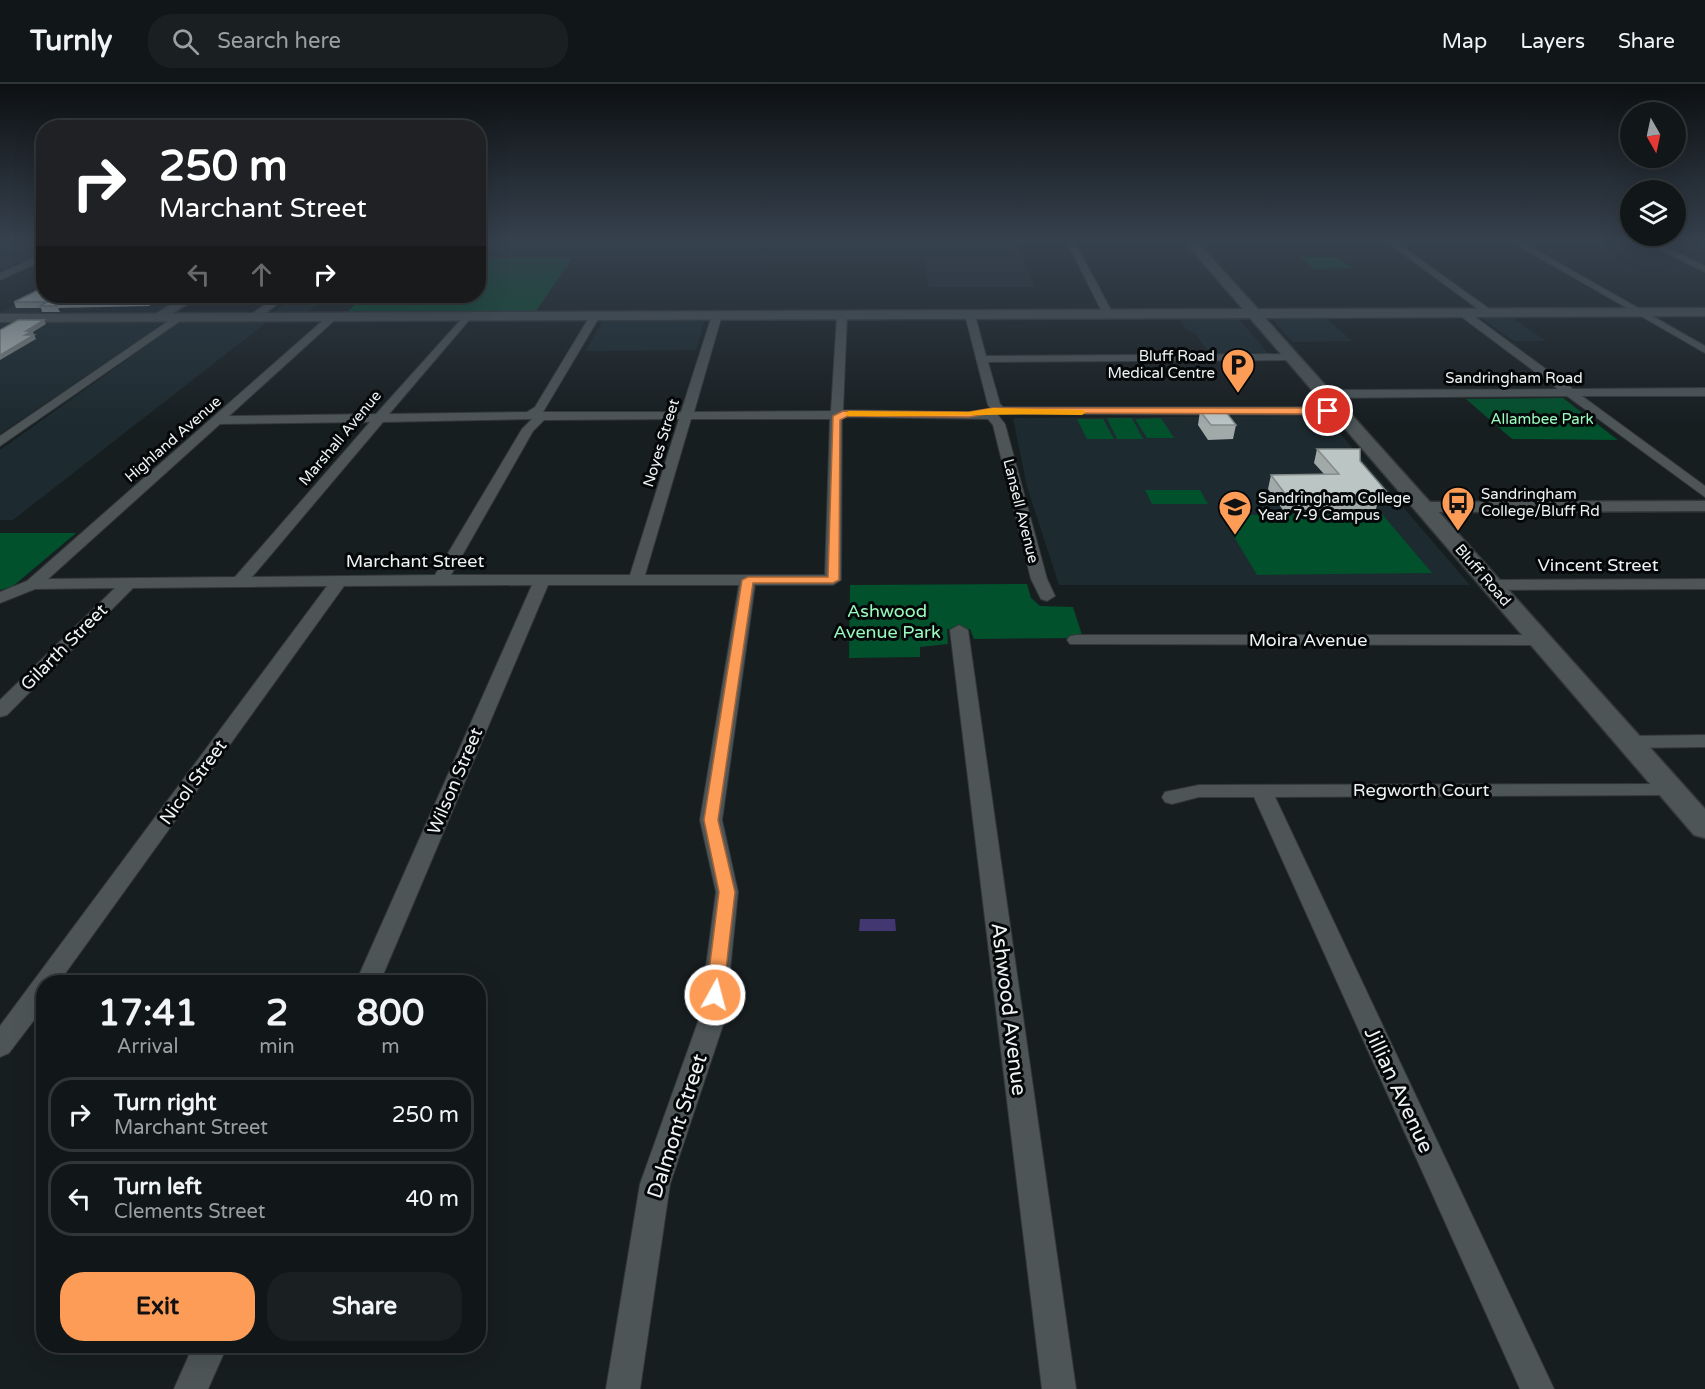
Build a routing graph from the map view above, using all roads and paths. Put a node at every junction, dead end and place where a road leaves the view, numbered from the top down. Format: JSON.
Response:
{"nodes":[{"id":1,"x":182,"y":303,"type":"edge"},
{"id":2,"x":273,"y":303,"type":"edge"},
{"id":3,"x":1102,"y":303,"type":"edge"},
{"id":4,"x":1243,"y":303,"type":"edge"},
{"id":5,"x":1476,"y":303,"type":"edge"},
{"id":6,"x":1622,"y":303,"type":"edge"},
{"id":7,"x":1107,"y":312,"type":"junction"},
{"id":8,"x":1638,"y":312,"type":"junction"},
{"id":9,"x":1705,"y":312,"type":"edge"},
{"id":10,"x":1463,"y":313,"type":"junction"},
{"id":11,"x":1490,"y":313,"type":"junction"},
{"id":12,"x":1252,"y":314,"type":"junction"},
{"id":13,"x":717,"y":315,"type":"junction"},
{"id":14,"x":842,"y":315,"type":"junction"},
{"id":15,"x":970,"y":315,"type":"junction"},
{"id":16,"x":466,"y":316,"type":"junction"},
{"id":17,"x":595,"y":316,"type":"junction"},
{"id":18,"x":159,"y":317,"type":"junction"},
{"id":19,"x":181,"y":317,"type":"junction"},
{"id":20,"x":254,"y":317,"type":"junction"},
{"id":21,"x":333,"y":317,"type":"junction"},
{"id":22,"x":0,"y":318,"type":"edge"},
{"id":23,"x":1705,"y":350,"type":"edge"},
{"id":24,"x":1291,"y":357,"type":"junction"},
{"id":25,"x":982,"y":359,"type":"junction"},
{"id":26,"x":1705,"y":392,"type":"edge"},
{"id":27,"x":1570,"y":393,"type":"junction"},
{"id":28,"x":1323,"y":394,"type":"junction"},
{"id":29,"x":1338,"y":411,"type":"junction"},
{"id":30,"x":996,"y":414,"type":"junction"},
{"id":31,"x":839,"y":416,"type":"junction"},
{"id":32,"x":686,"y":417,"type":"junction"},
{"id":33,"x":534,"y":418,"type":"junction"},
{"id":34,"x":378,"y":419,"type":"junction"},
{"id":35,"x":218,"y":420,"type":"junction"},
{"id":36,"x":0,"y":442,"type":"edge"},
{"id":37,"x":1705,"y":493,"type":"edge"},
{"id":38,"x":1705,"y":506,"type":"edge"},
{"id":39,"x":1423,"y":507,"type":"junction"},
{"id":40,"x":440,"y":580,"type":"junction"},
{"id":41,"x":542,"y":580,"type":"junction"},
{"id":42,"x":636,"y":580,"type":"junction"},
{"id":43,"x":748,"y":580,"type":"junction"},
{"id":44,"x":339,"y":581,"type":"junction"},
{"id":45,"x":239,"y":582,"type":"junction"},
{"id":46,"x":33,"y":584,"type":"junction"},
{"id":47,"x":129,"y":584,"type":"junction"},
{"id":48,"x":1705,"y":584,"type":"edge"},
{"id":49,"x":1492,"y":585,"type":"junction"},
{"id":50,"x":1047,"y":596,"type":"dead end"},
{"id":51,"x":0,"y":598,"type":"edge"},
{"id":52,"x":959,"y":630,"type":"dead end"},
{"id":53,"x":1076,"y":640,"type":"dead end"},
{"id":54,"x":1541,"y":640,"type":"junction"},
{"id":55,"x":0,"y":711,"type":"edge"},
{"id":56,"x":1705,"y":741,"type":"edge"},
{"id":57,"x":1630,"y":742,"type":"junction"},
{"id":58,"x":1672,"y":790,"type":"junction"},
{"id":59,"x":1262,"y":791,"type":"junction"},
{"id":60,"x":1172,"y":796,"type":"dead end"},
{"id":61,"x":1705,"y":828,"type":"edge"},
{"id":62,"x":51,"y":975,"type":"edge"},
{"id":63,"x":371,"y":975,"type":"edge"},
{"id":64,"x":36,"y":998,"type":"edge"},
{"id":65,"x":0,"y":1046,"type":"edge"},
{"id":66,"x":207,"y":1353,"type":"edge"},
{"id":67,"x":191,"y":1389,"type":"edge"},
{"id":68,"x":623,"y":1389,"type":"edge"},
{"id":69,"x":1059,"y":1389,"type":"edge"},
{"id":70,"x":1537,"y":1389,"type":"edge"}],
"edges":[{"from":1,"to":18,"type":"street"},
{"from":2,"to":20,"type":"street"},
{"from":3,"to":7,"type":"street"},
{"from":4,"to":12,"type":"main road","name":"Bluff Road"},
{"from":5,"to":11,"type":"street"},
{"from":6,"to":8,"type":"street"},
{"from":7,"to":12,"type":"main road"},
{"from":7,"to":15,"type":"main road"},
{"from":8,"to":9,"type":"main road"},
{"from":8,"to":11,"type":"main road"},
{"from":8,"to":23,"type":"street"},
{"from":10,"to":11,"type":"main road"},
{"from":10,"to":12,"type":"main road"},
{"from":10,"to":27,"type":"street"},
{"from":12,"to":24,"type":"main road","name":"Bluff Road"},
{"from":13,"to":14,"type":"main road"},
{"from":13,"to":17,"type":"main road"},
{"from":13,"to":32,"type":"street","name":"Noyes Street"},
{"from":14,"to":15,"type":"main road"},
{"from":14,"to":31,"type":"street"},
{"from":15,"to":25,"type":"street","name":"Lansell Avenue"},
{"from":16,"to":17,"type":"main road"},
{"from":16,"to":21,"type":"main road"},
{"from":16,"to":34,"type":"street","name":"Marshall Avenue"},
{"from":17,"to":33,"type":"street"},
{"from":18,"to":19,"type":"main road"},
{"from":18,"to":22,"type":"main road"},
{"from":19,"to":20,"type":"main road"},
{"from":19,"to":36,"type":"street"},
{"from":20,"to":21,"type":"main road"},
{"from":21,"to":35,"type":"street","name":"Highland Avenue"},
{"from":24,"to":25,"type":"street"},
{"from":24,"to":28,"type":"main road","name":"Bluff Road"},
{"from":25,"to":30,"type":"street","name":"Lansell Avenue"},
{"from":26,"to":27,"type":"street","name":"Sandringham Road"},
{"from":27,"to":28,"type":"street","name":"Sandringham Road"},
{"from":27,"to":37,"type":"street"},
{"from":28,"to":29,"type":"main road","name":"Bluff Road"},
{"from":29,"to":30,"type":"street"},
{"from":29,"to":39,"type":"main road","name":"Bluff Road"},
{"from":30,"to":31,"type":"street"},
{"from":30,"to":50,"type":"street","name":"Lansell Avenue"},
{"from":31,"to":32,"type":"street"},
{"from":31,"to":43,"type":"street","name":"Marchant Street"},
{"from":32,"to":33,"type":"street"},
{"from":32,"to":42,"type":"street","name":"Noyes Street"},
{"from":33,"to":34,"type":"street"},
{"from":33,"to":40,"type":"street"},
{"from":34,"to":35,"type":"street"},
{"from":34,"to":45,"type":"street","name":"Marshall Avenue"},
{"from":35,"to":46,"type":"street","name":"Highland Avenue"},
{"from":38,"to":39,"type":"street"},
{"from":39,"to":49,"type":"main road","name":"Bluff Road"},
{"from":40,"to":41,"type":"street","name":"Marchant Street"},
{"from":40,"to":44,"type":"street","name":"Marchant Street"},
{"from":41,"to":42,"type":"street","name":"Marchant Street"},
{"from":41,"to":63,"type":"street","name":"Wilson Street"},
{"from":42,"to":43,"type":"street","name":"Marchant Street"},
{"from":43,"to":68,"type":"street","name":"Dalmont Street"},
{"from":44,"to":45,"type":"street","name":"Marchant Street"},
{"from":44,"to":62,"type":"street","name":"Nicol Street"},
{"from":45,"to":47,"type":"street","name":"Marchant Street"},
{"from":46,"to":47,"type":"street","name":"Marchant Street"},
{"from":46,"to":51,"type":"street","name":"Marchant Street"},
{"from":47,"to":55,"type":"street","name":"Gilarth Street"},
{"from":48,"to":49,"type":"street","name":"Vincent Street"},
{"from":49,"to":54,"type":"main road","name":"Bluff Road"},
{"from":52,"to":69,"type":"street","name":"Ashwood Avenue"},
{"from":53,"to":54,"type":"street","name":"Moira Avenue"},
{"from":54,"to":57,"type":"main road","name":"Bluff Road"},
{"from":56,"to":57,"type":"street"},
{"from":57,"to":58,"type":"main road","name":"Bluff Road"},
{"from":58,"to":59,"type":"street","name":"Regworth Court"},
{"from":58,"to":61,"type":"main road","name":"Bluff Road"},
{"from":59,"to":60,"type":"street","name":"Regworth Court"},
{"from":59,"to":70,"type":"street","name":"Jillian Avenue"},
{"from":64,"to":65,"type":"street"},
{"from":66,"to":67,"type":"street"}]}
